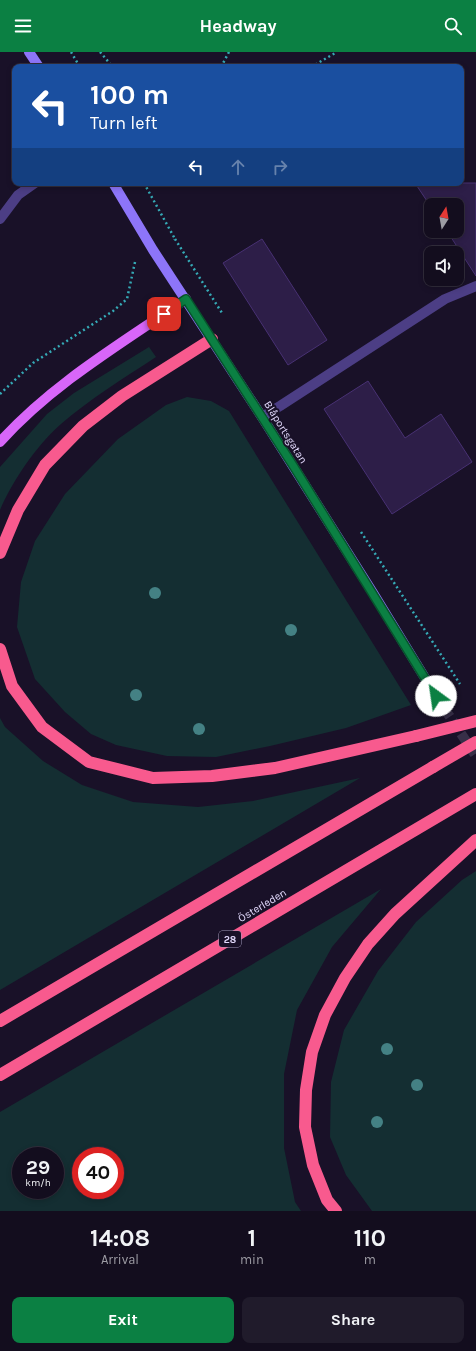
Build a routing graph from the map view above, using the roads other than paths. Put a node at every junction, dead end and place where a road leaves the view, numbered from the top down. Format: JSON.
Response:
{"nodes":[{"id":1,"x":29,"y":52,"type":"edge"},
{"id":2,"x":37,"y":64,"type":"edge"},
{"id":3,"x":31,"y":186,"type":"edge"},
{"id":4,"x":115,"y":186,"type":"edge"},
{"id":5,"x":0,"y":219,"type":"edge"},
{"id":6,"x":476,"y":286,"type":"edge"},
{"id":7,"x":186,"y":299,"type":"junction"},
{"id":8,"x":212,"y":339,"type":"junction"},
{"id":9,"x":262,"y":416,"type":"junction"},
{"id":10,"x":0,"y":442,"type":"edge"},
{"id":11,"x":0,"y":553,"type":"edge"},
{"id":12,"x":0,"y":649,"type":"edge"},
{"id":13,"x":436,"y":696,"type":"tunnel mouth"},
{"id":14,"x":476,"y":721,"type":"edge"},
{"id":15,"x":476,"y":742,"type":"edge"},
{"id":16,"x":476,"y":794,"type":"edge"},
{"id":17,"x":476,"y":840,"type":"edge"},
{"id":18,"x":0,"y":1021,"type":"edge"},
{"id":19,"x":0,"y":1075,"type":"edge"},
{"id":20,"x":336,"y":1211,"type":"edge"}],
"edges":[{"from":1,"to":2,"type":"street"},
{"from":3,"to":5,"type":"street"},
{"from":4,"to":7,"type":"street","name":"Blåportsgatan"},
{"from":6,"to":9,"type":"street"},
{"from":7,"to":8,"type":"street","name":"Blåportsgatan"},
{"from":7,"to":10,"type":"main road"},
{"from":8,"to":9,"type":"street","name":"Blåportsgatan"},
{"from":8,"to":11,"type":"highway"},
{"from":9,"to":13,"type":"street","name":"Blåportsgatan"},
{"from":12,"to":14,"type":"highway","bridge":true},
{"from":15,"to":18,"type":"highway","bridge":true},
{"from":16,"to":19,"type":"highway","name":"Österleden","number":"28"},
{"from":17,"to":20,"type":"highway"}]}
